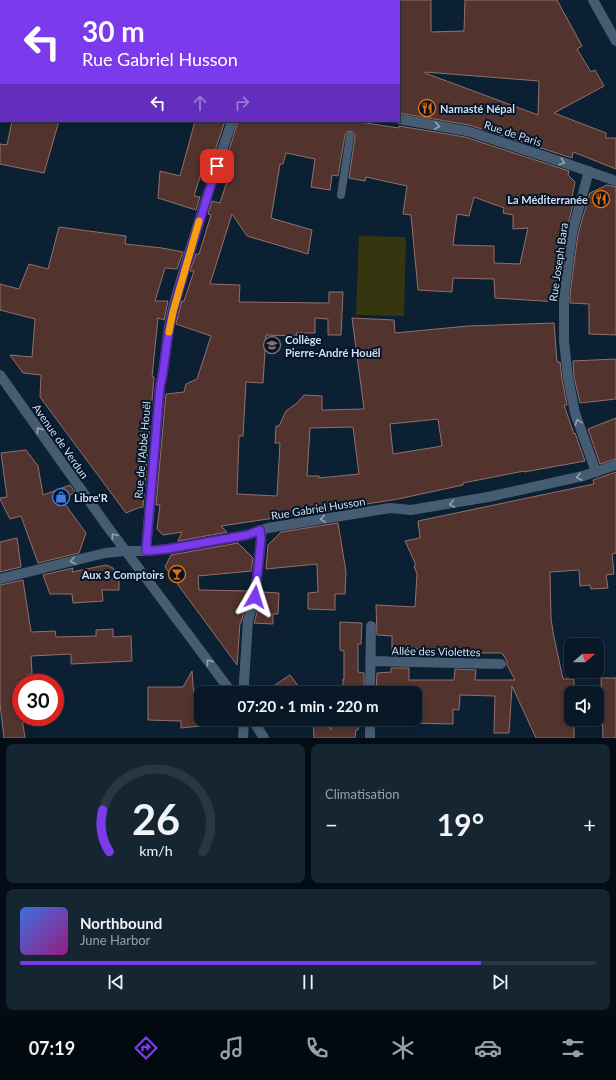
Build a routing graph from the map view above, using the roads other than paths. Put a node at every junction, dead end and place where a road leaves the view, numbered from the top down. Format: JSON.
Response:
{"nodes":[{"id":1,"x":594,"y":0,"type":"edge"},
{"id":2,"x":616,"y":41,"type":"edge"},
{"id":3,"x":400,"y":119,"type":"edge"},
{"id":4,"x":232,"y":122,"type":"edge"},
{"id":5,"x":350,"y":136,"type":"dead end"},
{"id":6,"x":589,"y":171,"type":"junction"},
{"id":7,"x":616,"y":181,"type":"edge"},
{"id":8,"x":341,"y":194,"type":"dead end"},
{"id":9,"x":0,"y":375,"type":"edge"},
{"id":10,"x":616,"y":465,"type":"edge"},
{"id":11,"x":596,"y":472,"type":"junction"},
{"id":12,"x":260,"y":530,"type":"junction"},
{"id":13,"x":125,"y":551,"type":"junction"},
{"id":14,"x":146,"y":551,"type":"junction"},
{"id":15,"x":0,"y":579,"type":"edge"},
{"id":16,"x":371,"y":626,"type":"dead end"},
{"id":17,"x":370,"y":661,"type":"junction"},
{"id":18,"x":501,"y":664,"type":"dead end"},
{"id":19,"x":227,"y":686,"type":"edge"},
{"id":20,"x":244,"y":686,"type":"edge"},
{"id":21,"x":370,"y":686,"type":"edge"},
{"id":22,"x":244,"y":726,"type":"edge"},
{"id":23,"x":256,"y":726,"type":"edge"},
{"id":24,"x":370,"y":726,"type":"edge"},
{"id":25,"x":243,"y":738,"type":"edge"},
{"id":26,"x":264,"y":738,"type":"edge"},
{"id":27,"x":370,"y":738,"type":"edge"}],
"edges":[{"from":1,"to":2,"type":"street"},
{"from":3,"to":6,"type":"street","name":"Rue de Paris","one_way":true},
{"from":4,"to":14,"type":"street","name":"Rue de l'Abbé Houël"},
{"from":5,"to":8,"type":"lane"},
{"from":6,"to":7,"type":"street","name":"Rue de Paris"},
{"from":11,"to":6,"type":"street","name":"Rue Joseph Bara","one_way":true},
{"from":13,"to":9,"type":"street","name":"Avenue de Verdun","one_way":true},
{"from":10,"to":11,"type":"street","name":"Rue Gabriel Husson"},
{"from":11,"to":12,"type":"street","name":"Rue Gabriel Husson","one_way":true},
{"from":12,"to":14,"type":"street","name":"Rue Gabriel Husson"},
{"from":12,"to":20,"type":"street"},
{"from":13,"to":14,"type":"street","name":"Rue Gabriel Husson"},
{"from":13,"to":15,"type":"street","name":"Rue Gabriel Husson","one_way":true},
{"from":19,"to":13,"type":"street","name":"Avenue de Verdun","one_way":true},
{"from":16,"to":17,"type":"street"},
{"from":17,"to":18,"type":"street","name":"Allée des Violettes"},
{"from":17,"to":21,"type":"street"},
{"from":22,"to":25,"type":"street"},
{"from":23,"to":26,"type":"street"},
{"from":24,"to":27,"type":"street"}]}
